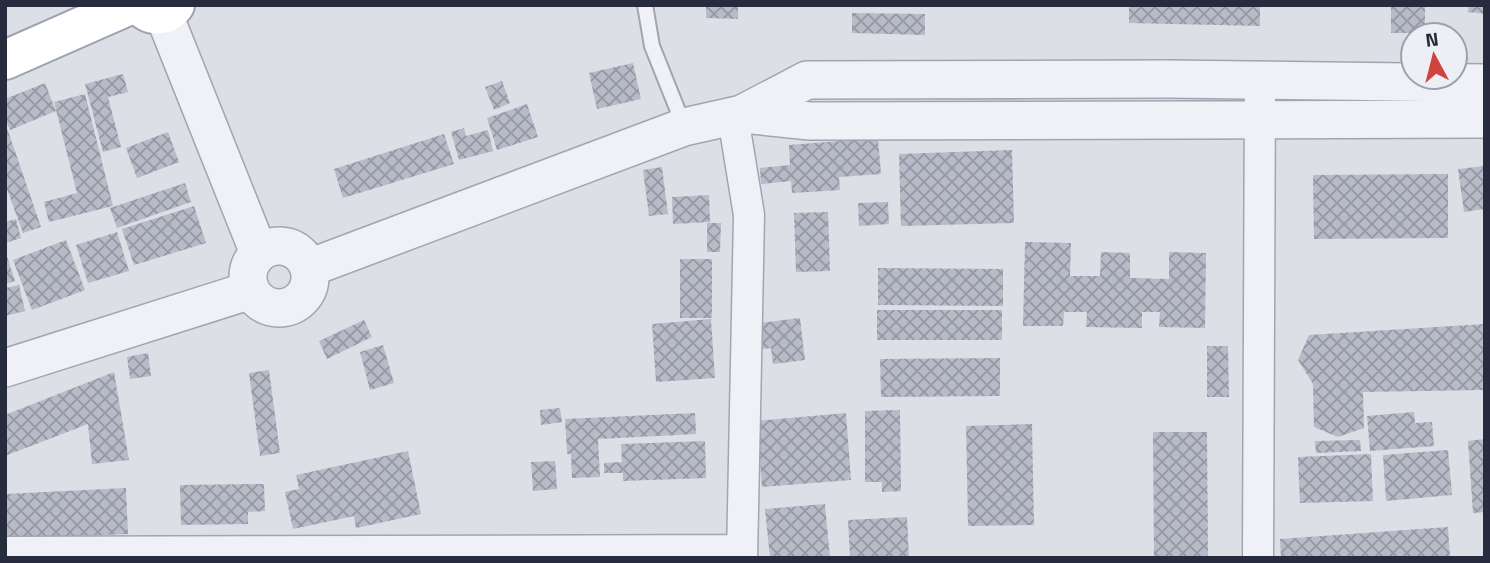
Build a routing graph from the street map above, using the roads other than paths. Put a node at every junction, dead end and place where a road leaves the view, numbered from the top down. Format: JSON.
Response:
{"nodes":[{"id":1,"x":645,"y":5,"type":"edge"},
{"id":2,"x":152,"y":8,"type":"edge"},
{"id":3,"x":5,"y":60,"type":"edge"},
{"id":4,"x":1049,"y":79,"type":"junction"},
{"id":5,"x":1260,"y":80,"type":"junction"},
{"id":6,"x":1485,"y":83,"type":"edge"},
{"id":7,"x":737,"y":115,"type":"junction"},
{"id":8,"x":1259,"y":119,"type":"junction"},
{"id":9,"x":1049,"y":120,"type":"junction"},
{"id":10,"x":1485,"y":120,"type":"edge"},
{"id":11,"x":684,"y":127,"type":"junction"},
{"id":12,"x":259,"y":253,"type":"junction"},
{"id":13,"x":309,"y":268,"type":"junction"},
{"id":14,"x":251,"y":290,"type":"junction"},
{"id":15,"x":5,"y":368,"type":"edge"},
{"id":16,"x":5,"y":552,"type":"edge"},
{"id":17,"x":742,"y":554,"type":"edge"},
{"id":18,"x":1258,"y":558,"type":"edge"}],
"edges":[{"from":1,"to":11,"type":"lane"},
{"from":2,"to":3,"type":"main road"},
{"from":2,"to":12,"type":"street"},
{"from":4,"to":5,"type":"street"},
{"from":4,"to":7,"type":"street"},
{"from":4,"to":9,"type":"street"},
{"from":5,"to":6,"type":"street"},
{"from":5,"to":8,"type":"street"},
{"from":7,"to":9,"type":"street"},
{"from":7,"to":11,"type":"street"},
{"from":7,"to":17,"type":"street"},
{"from":8,"to":9,"type":"street"},
{"from":8,"to":10,"type":"street"},
{"from":8,"to":18,"type":"street"},
{"from":11,"to":13,"type":"street"},
{"from":12,"to":13,"type":"street"},
{"from":12,"to":14,"type":"street"},
{"from":13,"to":14,"type":"street"},
{"from":14,"to":15,"type":"street"},
{"from":16,"to":17,"type":"street"}]}
